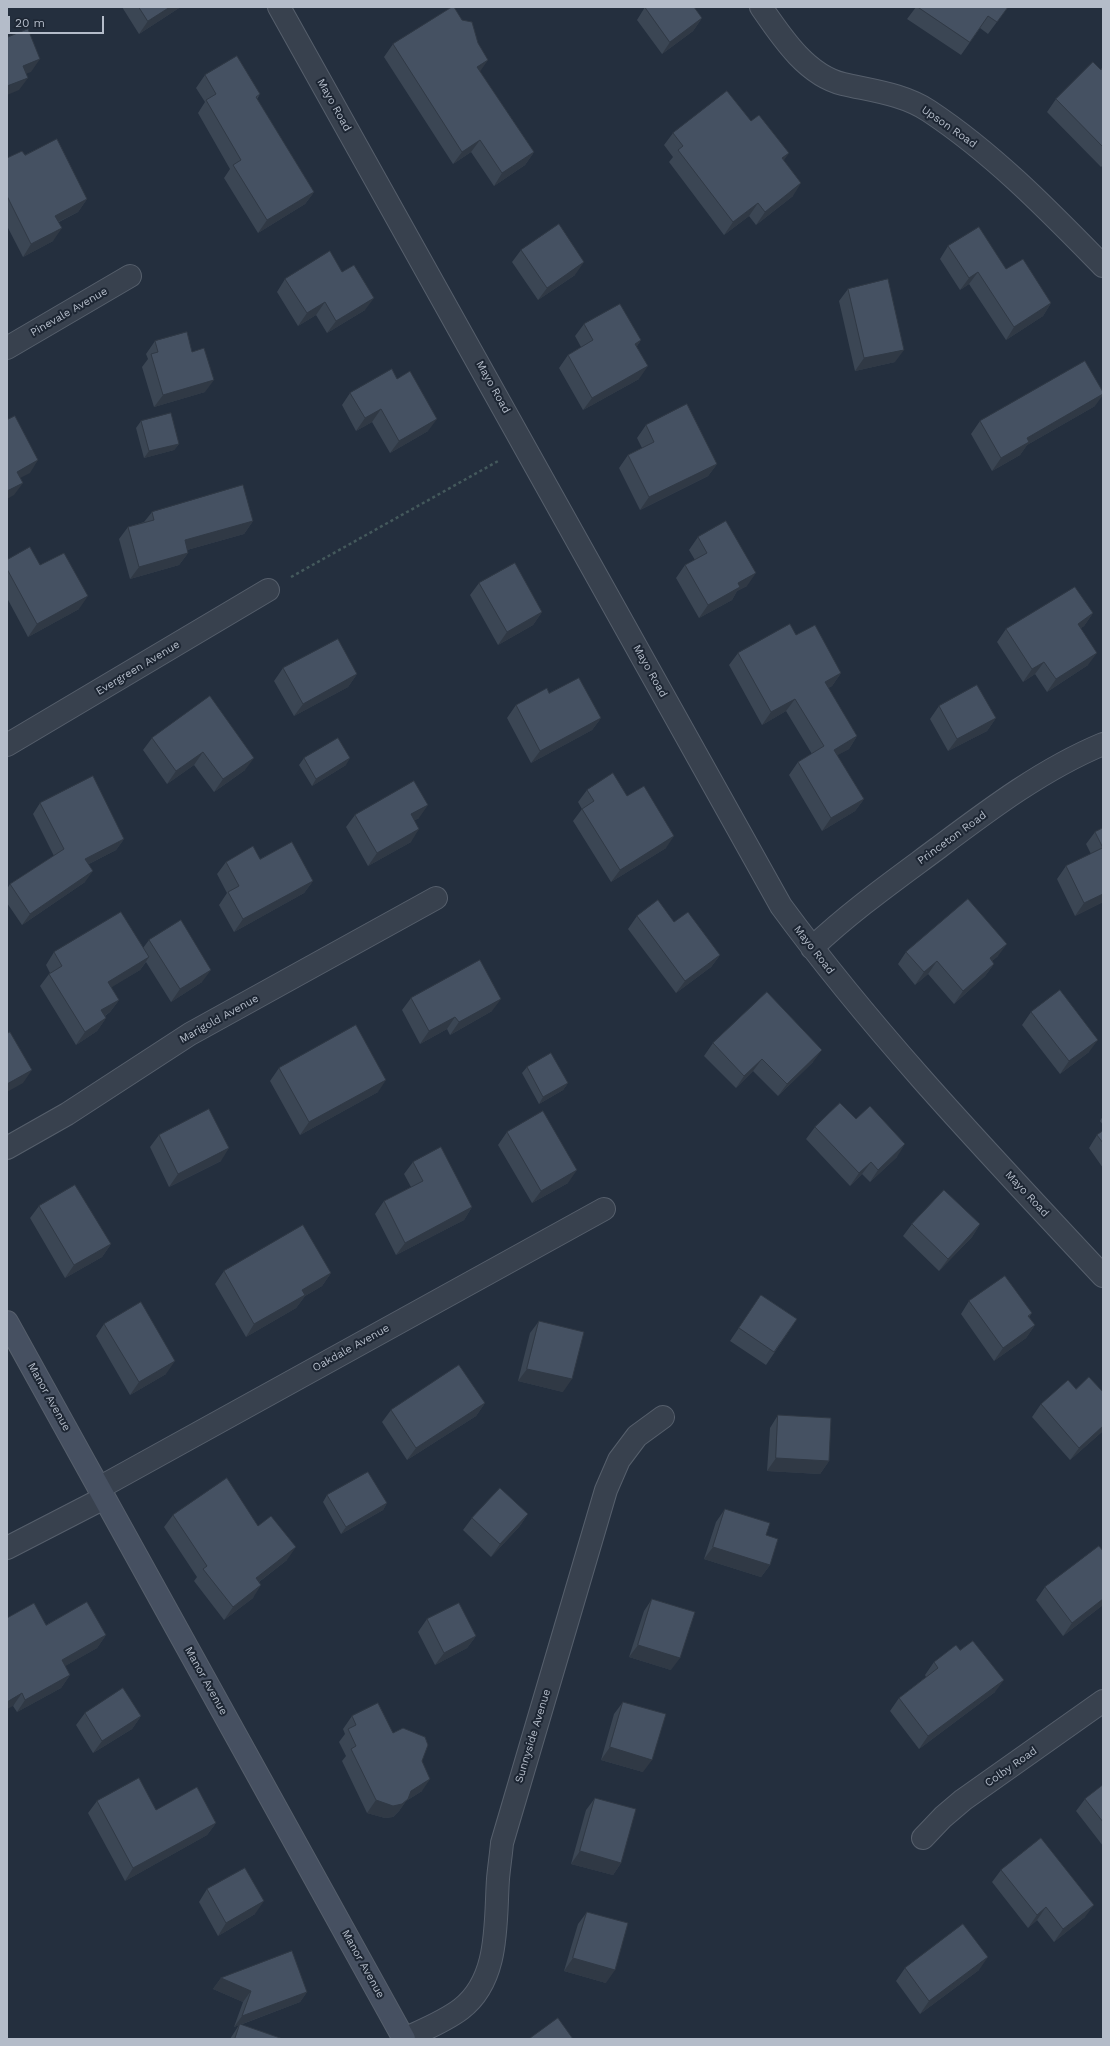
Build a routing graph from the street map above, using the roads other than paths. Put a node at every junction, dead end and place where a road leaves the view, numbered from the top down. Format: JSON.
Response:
{"nodes":[{"id":1,"x":279,"y":7,"type":"edge"},
{"id":2,"x":761,"y":7,"type":"edge"},
{"id":3,"x":1103,"y":266,"type":"edge"},
{"id":4,"x":130,"y":276,"type":"dead end"},
{"id":5,"x":7,"y":348,"type":"edge"},
{"id":6,"x":268,"y":590,"type":"road end"},
{"id":7,"x":1103,"y":744,"type":"edge"},
{"id":8,"x":7,"y":745,"type":"edge"},
{"id":9,"x":436,"y":898,"type":"dead end"},
{"id":10,"x":812,"y":948,"type":"junction"},
{"id":11,"x":7,"y":1148,"type":"edge"},
{"id":12,"x":604,"y":1209,"type":"dead end"},
{"id":13,"x":1103,"y":1276,"type":"edge"},
{"id":14,"x":7,"y":1322,"type":"edge"},
{"id":15,"x":663,"y":1417,"type":"dead end"},
{"id":16,"x":102,"y":1493,"type":"junction"},
{"id":17,"x":7,"y":1548,"type":"edge"},
{"id":18,"x":1103,"y":1701,"type":"edge"},
{"id":19,"x":923,"y":1838,"type":"dead end"},
{"id":20,"x":404,"y":2039,"type":"edge"}],
"edges":[{"from":1,"to":10,"type":"street","name":"Mayo Road"},
{"from":2,"to":3,"type":"street","name":"Upson Road"},
{"from":4,"to":5,"type":"street","name":"Pinevale Avenue"},
{"from":6,"to":8,"type":"street","name":"Evergreen Avenue"},
{"from":7,"to":10,"type":"street","name":"Princeton Road"},
{"from":9,"to":11,"type":"street","name":"Marigold Avenue"},
{"from":10,"to":13,"type":"street","name":"Mayo Road"},
{"from":12,"to":16,"type":"street","name":"Oakdale Avenue"},
{"from":14,"to":16,"type":"street","name":"Manor Avenue"},
{"from":15,"to":20,"type":"street","name":"Sunnyside Avenue"},
{"from":16,"to":17,"type":"street","name":"Oakdale Avenue"},
{"from":16,"to":20,"type":"street","name":"Manor Avenue"},
{"from":18,"to":19,"type":"street","name":"Colby Road"}]}
